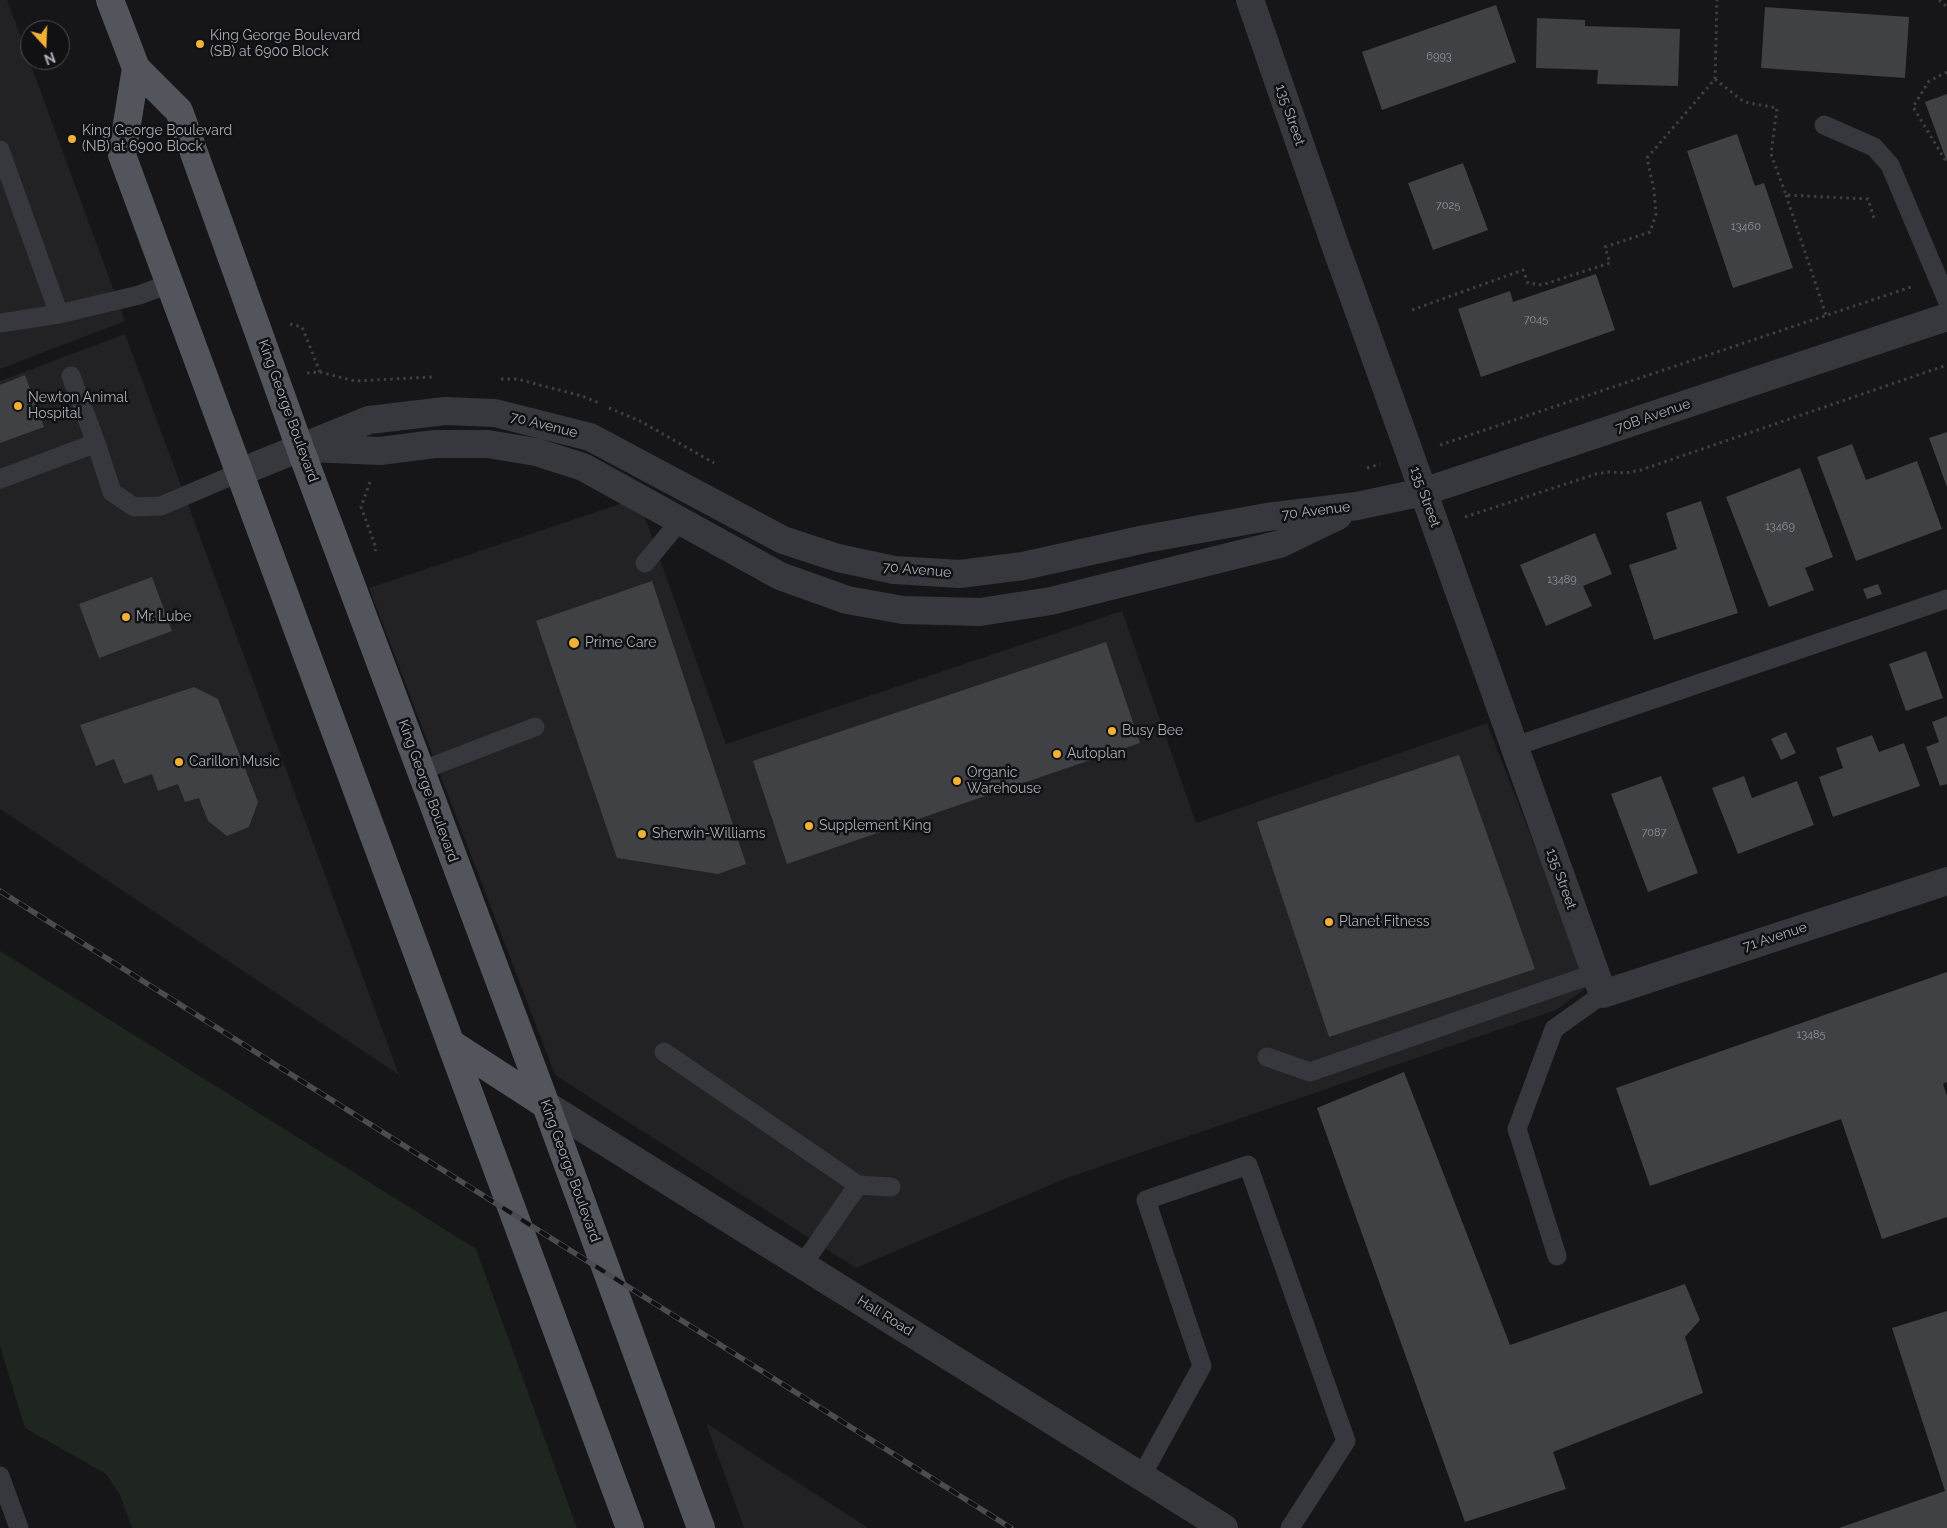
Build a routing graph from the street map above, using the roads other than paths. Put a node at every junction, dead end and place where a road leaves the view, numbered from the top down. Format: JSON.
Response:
{"nodes":[{"id":1,"x":110,"y":0,"type":"edge"},
{"id":2,"x":1250,"y":0,"type":"edge"},
{"id":3,"x":136,"y":68,"type":"junction"},
{"id":4,"x":1824,"y":126,"type":"dead end"},
{"id":5,"x":0,"y":150,"type":"edge"},
{"id":6,"x":169,"y":284,"type":"junction"},
{"id":7,"x":1947,"y":300,"type":"edge"},
{"id":8,"x":59,"y":314,"type":"junction"},
{"id":9,"x":1947,"y":317,"type":"edge"},
{"id":10,"x":0,"y":322,"type":"edge"},
{"id":11,"x":72,"y":376,"type":"dead end"},
{"id":12,"x":96,"y":443,"type":"junction"},
{"id":13,"x":300,"y":448,"type":"junction"},
{"id":14,"x":238,"y":473,"type":"junction"},
{"id":15,"x":0,"y":479,"type":"edge"},
{"id":16,"x":1422,"y":492,"type":"junction"},
{"id":17,"x":1357,"y":506,"type":"junction"},
{"id":18,"x":680,"y":521,"type":"junction"},
{"id":19,"x":645,"y":564,"type":"dead end"},
{"id":20,"x":1947,"y":598,"type":"edge"},
{"id":21,"x":535,"y":727,"type":"dead end"},
{"id":22,"x":1513,"y":747,"type":"junction"},
{"id":23,"x":420,"y":771,"type":"junction"},
{"id":24,"x":1947,"y":881,"type":"edge"},
{"id":25,"x":1599,"y":983,"type":"junction"},
{"id":26,"x":452,"y":1044,"type":"junction"},
{"id":27,"x":664,"y":1052,"type":"dead end"},
{"id":28,"x":1267,"y":1057,"type":"dead end"},
{"id":29,"x":546,"y":1105,"type":"junction"},
{"id":30,"x":858,"y":1185,"type":"junction"},
{"id":31,"x":892,"y":1187,"type":"dead end"},
{"id":32,"x":1557,"y":1256,"type":"dead end"},
{"id":33,"x":803,"y":1264,"type":"junction"},
{"id":34,"x":0,"y":1476,"type":"edge"},
{"id":35,"x":1141,"y":1477,"type":"junction"},
{"id":36,"x":19,"y":1528,"type":"edge"},
{"id":37,"x":630,"y":1528,"type":"edge"},
{"id":38,"x":701,"y":1528,"type":"edge"},
{"id":39,"x":1224,"y":1528,"type":"edge"},
{"id":40,"x":1290,"y":1528,"type":"edge"}],
"edges":[{"from":1,"to":3,"type":"main road","name":"King George Boulevard"},
{"from":2,"to":16,"type":"street","name":"135 Street"},
{"from":3,"to":6,"type":"main road"},
{"from":3,"to":13,"type":"main road","name":"King George Boulevard"},
{"from":4,"to":7,"type":"lane"},
{"from":5,"to":8,"type":"lane"},
{"from":6,"to":8,"type":"lane"},
{"from":6,"to":14,"type":"main road"},
{"from":8,"to":10,"type":"lane"},
{"from":9,"to":16,"type":"street","name":"70B Avenue"},
{"from":11,"to":12,"type":"lane"},
{"from":12,"to":14,"type":"lane"},
{"from":12,"to":15,"type":"lane"},
{"from":13,"to":14,"type":"street","name":"70 Avenue"},
{"from":13,"to":17,"type":"street","name":"70 Avenue"},
{"from":13,"to":18,"type":"street","name":"70 Avenue"},
{"from":13,"to":23,"type":"main road","name":"King George Boulevard"},
{"from":14,"to":26,"type":"main road"},
{"from":16,"to":17,"type":"street","name":"70B Avenue"},
{"from":16,"to":22,"type":"street","name":"135 Street"},
{"from":17,"to":18,"type":"street","name":"70 Avenue"},
{"from":18,"to":19,"type":"lane"},
{"from":20,"to":22,"type":"lane"},
{"from":21,"to":23,"type":"lane"},
{"from":22,"to":25,"type":"street","name":"135 Street"},
{"from":23,"to":29,"type":"main road","name":"King George Boulevard"},
{"from":24,"to":25,"type":"street","name":"71 Avenue"},
{"from":25,"to":28,"type":"lane"},
{"from":25,"to":32,"type":"lane"},
{"from":26,"to":29,"type":"main road"},
{"from":26,"to":37,"type":"main road"},
{"from":27,"to":30,"type":"lane"},
{"from":29,"to":33,"type":"street","name":"Hall Road"},
{"from":29,"to":38,"type":"main road","name":"King George Boulevard"},
{"from":30,"to":31,"type":"lane"},
{"from":30,"to":33,"type":"lane"},
{"from":33,"to":35,"type":"street","name":"Hall Road"},
{"from":34,"to":36,"type":"lane"},
{"from":35,"to":39,"type":"street","name":"Hall Road"},
{"from":35,"to":40,"type":"lane"}]}
